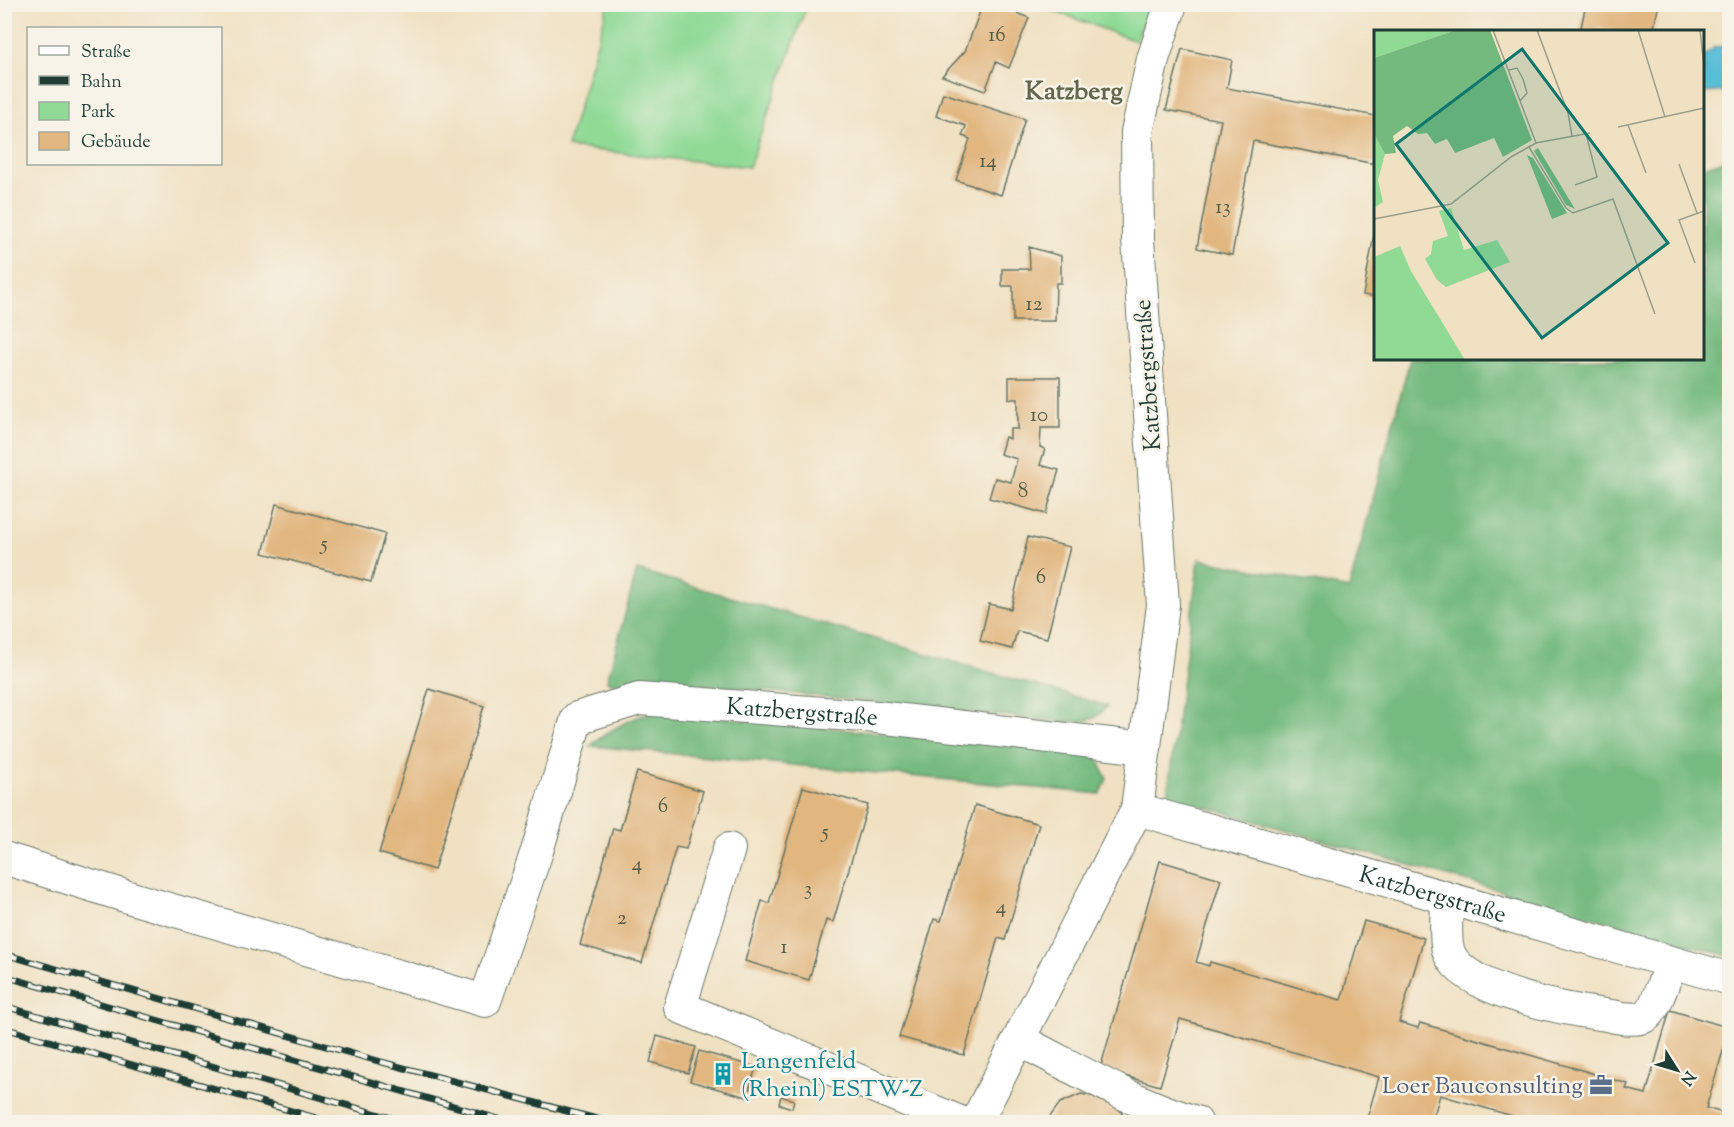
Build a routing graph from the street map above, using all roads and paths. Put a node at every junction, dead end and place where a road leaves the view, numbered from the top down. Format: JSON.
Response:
{"nodes":[{"id":1,"x":1171,"y":4,"type":"edge"},
{"id":2,"x":1145,"y":748,"type":"junction"},
{"id":3,"x":1137,"y":809,"type":"junction"},
{"id":4,"x":729,"y":849,"type":"dead end"},
{"id":5,"x":4,"y":858,"type":"edge"},
{"id":6,"x":1447,"y":898,"type":"junction"},
{"id":7,"x":1671,"y":963,"type":"junction"},
{"id":8,"x":1730,"y":979,"type":"edge"},
{"id":9,"x":1019,"y":1040,"type":"junction"},
{"id":10,"x":960,"y":1122,"type":"edge"},
{"id":11,"x":976,"y":1122,"type":"edge"},
{"id":12,"x":1196,"y":1122,"type":"edge"}],
"edges":[{"from":1,"to":2,"type":"street","name":"Katzbergstraße"},
{"from":2,"to":3,"type":"street","name":"Katzbergstraße"},
{"from":2,"to":5,"type":"street","name":"Katzbergstraße"},
{"from":3,"to":6,"type":"street","name":"Katzbergstraße"},
{"from":3,"to":9,"type":"street","name":"Katzbergstraße"},
{"from":4,"to":10,"type":"street"},
{"from":6,"to":7,"type":"street","name":"Katzbergstraße"},
{"from":6,"to":7,"type":"street"},
{"from":7,"to":8,"type":"street","name":"Katzbergstraße"},
{"from":9,"to":11,"type":"street","name":"Katzbergstraße"},
{"from":9,"to":12,"type":"street"}]}
